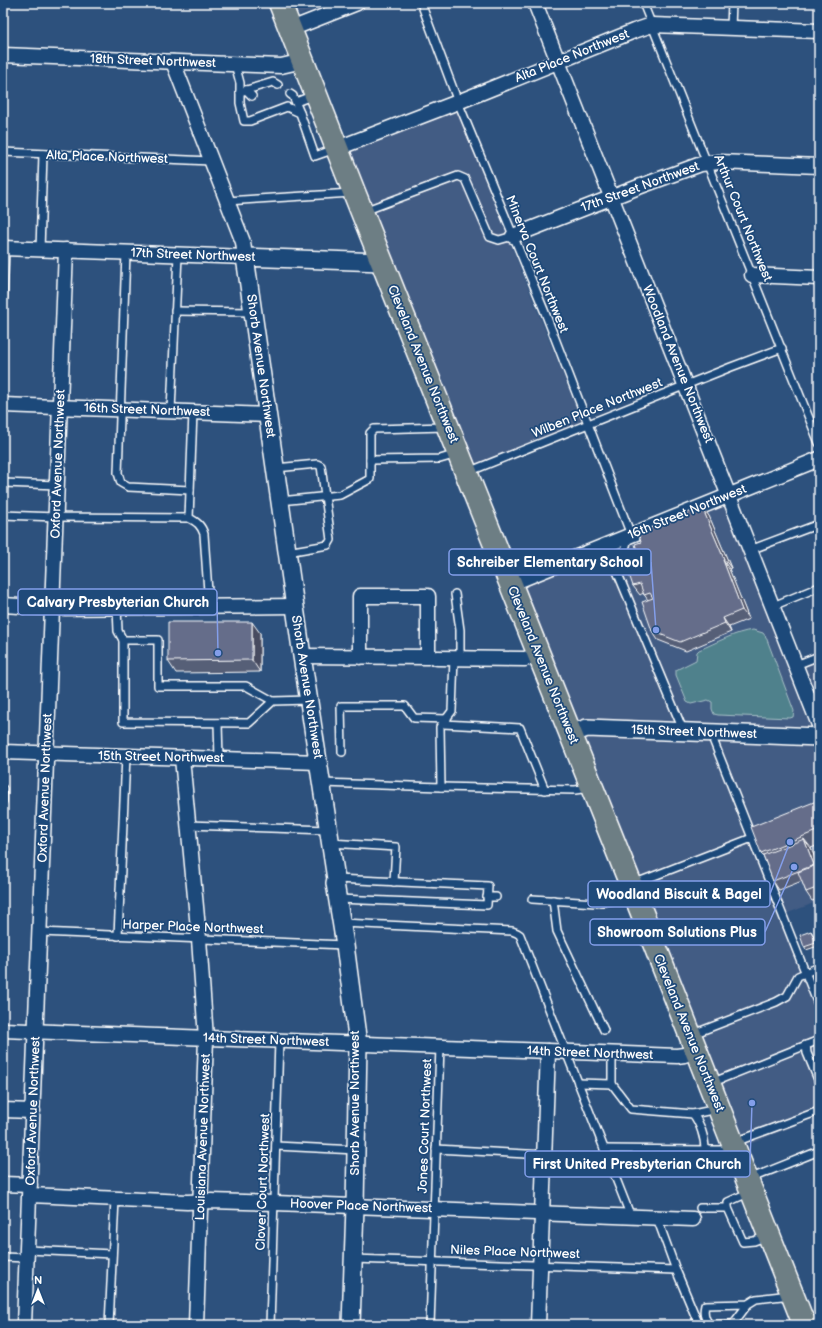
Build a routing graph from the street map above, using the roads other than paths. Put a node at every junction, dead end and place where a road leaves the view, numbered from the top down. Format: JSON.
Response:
{"nodes":[{"id":1,"x":280,"y":3,"type":"edge"},
{"id":2,"x":356,"y":3,"type":"edge"},
{"id":3,"x":421,"y":3,"type":"edge"},
{"id":4,"x":535,"y":3,"type":"edge"},
{"id":5,"x":643,"y":3,"type":"edge"},
{"id":6,"x":732,"y":3,"type":"edge"},
{"id":7,"x":652,"y":25,"type":"junction"},
{"id":8,"x":730,"y":27,"type":"junction"},
{"id":9,"x":291,"y":29,"type":"junction"},
{"id":10,"x":819,"y":31,"type":"edge"},
{"id":11,"x":3,"y":55,"type":"edge"},
{"id":12,"x":303,"y":61,"type":"junction"},
{"id":13,"x":558,"y":61,"type":"junction"},
{"id":14,"x":173,"y":62,"type":"junction"},
{"id":15,"x":235,"y":64,"type":"junction"},
{"id":16,"x":278,"y":85,"type":"dead end"},
{"id":17,"x":243,"y":91,"type":"junction"},
{"id":18,"x":290,"y":94,"type":"dead end"},
{"id":19,"x":317,"y":95,"type":"junction"},
{"id":20,"x":252,"y":96,"type":"dead end"},
{"id":21,"x":281,"y":102,"type":"dead end"},
{"id":22,"x":296,"y":102,"type":"junction"},
{"id":23,"x":458,"y":102,"type":"junction"},
{"id":24,"x":287,"y":107,"type":"junction"},
{"id":25,"x":266,"y":108,"type":"dead end"},
{"id":26,"x":272,"y":113,"type":"junction"},
{"id":27,"x":300,"y":113,"type":"junction"},
{"id":28,"x":338,"y":148,"type":"junction"},
{"id":29,"x":3,"y":152,"type":"edge"},
{"id":30,"x":43,"y":154,"type":"junction"},
{"id":31,"x":211,"y":160,"type":"junction"},
{"id":32,"x":707,"y":163,"type":"junction"},
{"id":33,"x":819,"y":166,"type":"edge"},
{"id":34,"x":612,"y":197,"type":"junction"},
{"id":35,"x":227,"y":201,"type":"junction"},
{"id":36,"x":358,"y":202,"type":"junction"},
{"id":37,"x":513,"y":236,"type":"junction"},
{"id":38,"x":4,"y":248,"type":"edge"},
{"id":39,"x":40,"y":250,"type":"junction"},
{"id":40,"x":66,"y":250,"type":"junction"},
{"id":41,"x":126,"y":253,"type":"junction"},
{"id":42,"x":178,"y":254,"type":"junction"},
{"id":43,"x":245,"y":257,"type":"junction"},
{"id":44,"x":382,"y":262,"type":"junction"},
{"id":45,"x":752,"y":275,"type":"junction"},
{"id":46,"x":819,"y":278,"type":"edge"},
{"id":47,"x":3,"y":305,"type":"edge"},
{"id":48,"x":175,"y":311,"type":"junction"},
{"id":49,"x":253,"y":312,"type":"junction"},
{"id":50,"x":782,"y":348,"type":"junction"},
{"id":51,"x":686,"y":385,"type":"junction"},
{"id":52,"x":3,"y":405,"type":"edge"},
{"id":53,"x":60,"y":407,"type":"junction"},
{"id":54,"x":120,"y":410,"type":"junction"},
{"id":55,"x":172,"y":412,"type":"junction"},
{"id":56,"x":192,"y":412,"type":"junction"},
{"id":57,"x":268,"y":415,"type":"junction"},
{"id":58,"x":588,"y":425,"type":"junction"},
{"id":59,"x":448,"y":427,"type":"junction"},
{"id":60,"x":819,"y":443,"type":"edge"},
{"id":61,"x":819,"y":459,"type":"edge"},
{"id":62,"x":370,"y":460,"type":"junction"},
{"id":63,"x":462,"y":463,"type":"junction"},
{"id":64,"x":275,"y":468,"type":"junction"},
{"id":65,"x":3,"y":483,"type":"edge"},
{"id":66,"x":58,"y":485,"type":"junction"},
{"id":67,"x":190,"y":490,"type":"junction"},
{"id":68,"x":729,"y":495,"type":"junction"},
{"id":69,"x":324,"y":496,"type":"junction"},
{"id":70,"x":280,"y":501,"type":"junction"},
{"id":71,"x":3,"y":515,"type":"edge"},
{"id":72,"x":56,"y":517,"type":"junction"},
{"id":73,"x":189,"y":518,"type":"junction"},
{"id":74,"x":819,"y":524,"type":"edge"},
{"id":75,"x":631,"y":535,"type":"junction"},
{"id":76,"x":606,"y":546,"type":"junction"},
{"id":77,"x":750,"y":550,"type":"junction"},
{"id":78,"x":287,"y":552,"type":"junction"},
{"id":79,"x":618,"y":573,"type":"junction"},
{"id":80,"x":510,"y":584,"type":"junction"},
{"id":81,"x":819,"y":587,"type":"edge"},
{"id":82,"x":455,"y":594,"type":"dead end"},
{"id":83,"x":3,"y":605,"type":"edge"},
{"id":84,"x":209,"y":606,"type":"junction"},
{"id":85,"x":295,"y":606,"type":"junction"},
{"id":86,"x":773,"y":606,"type":"junction"},
{"id":87,"x":118,"y":607,"type":"junction"},
{"id":88,"x":52,"y":608,"type":"junction"},
{"id":89,"x":123,"y":640,"type":"junction"},
{"id":90,"x":538,"y":655,"type":"junction"},
{"id":91,"x":302,"y":656,"type":"junction"},
{"id":92,"x":819,"y":656,"type":"edge"},
{"id":93,"x":360,"y":657,"type":"junction"},
{"id":94,"x":433,"y":658,"type":"junction"},
{"id":95,"x":457,"y":658,"type":"junction"},
{"id":96,"x":796,"y":665,"type":"junction"},
{"id":97,"x":309,"y":700,"type":"junction"},
{"id":98,"x":273,"y":701,"type":"junction"},
{"id":99,"x":445,"y":721,"type":"junction"},
{"id":100,"x":218,"y":723,"type":"junction"},
{"id":101,"x":819,"y":725,"type":"edge"},
{"id":102,"x":683,"y":731,"type":"junction"},
{"id":103,"x":710,"y":732,"type":"junction"},
{"id":104,"x":570,"y":734,"type":"junction"},
{"id":105,"x":819,"y":737,"type":"edge"},
{"id":106,"x":3,"y":752,"type":"edge"},
{"id":107,"x":342,"y":752,"type":"dead end"},
{"id":108,"x":46,"y":754,"type":"junction"},
{"id":109,"x":126,"y":756,"type":"junction"},
{"id":110,"x":182,"y":758,"type":"junction"},
{"id":111,"x":219,"y":758,"type":"junction"},
{"id":112,"x":319,"y":762,"type":"junction"},
{"id":113,"x":322,"y":783,"type":"junction"},
{"id":114,"x":441,"y":787,"type":"junction"},
{"id":115,"x":592,"y":788,"type":"junction"},
{"id":116,"x":3,"y":789,"type":"edge"},
{"id":117,"x":545,"y":790,"type":"junction"},
{"id":118,"x":3,"y":801,"type":"edge"},
{"id":119,"x":188,"y":825,"type":"junction"},
{"id":120,"x":329,"y":836,"type":"junction"},
{"id":121,"x":752,"y":838,"type":"junction"},
{"id":122,"x":336,"y":879,"type":"junction"},
{"id":123,"x":394,"y":882,"type":"junction"},
{"id":124,"x":633,"y":891,"type":"junction"},
{"id":125,"x":487,"y":897,"type":"junction"},
{"id":126,"x":496,"y":897,"type":"dead end"},
{"id":127,"x":338,"y":899,"type":"junction"},
{"id":128,"x":532,"y":899,"type":"dead end"},
{"id":129,"x":554,"y":900,"type":"junction"},
{"id":130,"x":342,"y":923,"type":"junction"},
{"id":131,"x":40,"y":932,"type":"junction"},
{"id":132,"x":118,"y":936,"type":"junction"},
{"id":133,"x":199,"y":939,"type":"junction"},
{"id":134,"x":345,"y":945,"type":"junction"},
{"id":135,"x":819,"y":967,"type":"edge"},
{"id":136,"x":805,"y":972,"type":"junction"},
{"id":137,"x":819,"y":1007,"type":"edge"},
{"id":138,"x":3,"y":1030,"type":"edge"},
{"id":139,"x":604,"y":1030,"type":"dead end"},
{"id":140,"x":36,"y":1031,"type":"junction"},
{"id":141,"x":206,"y":1038,"type":"junction"},
{"id":142,"x":279,"y":1040,"type":"junction"},
{"id":143,"x":819,"y":1040,"type":"edge"},
{"id":144,"x":693,"y":1043,"type":"junction"},
{"id":145,"x":358,"y":1044,"type":"junction"},
{"id":146,"x":806,"y":1045,"type":"junction"},
{"id":147,"x":440,"y":1047,"type":"junction"},
{"id":148,"x":548,"y":1052,"type":"junction"},
{"id":149,"x":566,"y":1052,"type":"junction"},
{"id":150,"x":612,"y":1054,"type":"junction"},
{"id":151,"x":578,"y":1082,"type":"junction"},
{"id":152,"x":819,"y":1082,"type":"edge"},
{"id":153,"x":612,"y":1084,"type":"junction"},
{"id":154,"x":709,"y":1084,"type":"junction"},
{"id":155,"x":719,"y":1108,"type":"junction"},
{"id":156,"x":3,"y":1110,"type":"edge"},
{"id":157,"x":33,"y":1111,"type":"junction"},
{"id":158,"x":819,"y":1111,"type":"edge"},
{"id":159,"x":693,"y":1114,"type":"junction"},
{"id":160,"x":276,"y":1146,"type":"junction"},
{"id":161,"x":734,"y":1146,"type":"junction"},
{"id":162,"x":436,"y":1149,"type":"junction"},
{"id":163,"x":604,"y":1149,"type":"junction"},
{"id":164,"x":356,"y":1150,"type":"junction"},
{"id":165,"x":705,"y":1150,"type":"junction"},
{"id":166,"x":819,"y":1151,"type":"edge"},
{"id":167,"x":545,"y":1155,"type":"junction"},
{"id":168,"x":3,"y":1184,"type":"edge"},
{"id":169,"x":749,"y":1186,"type":"junction"},
{"id":170,"x":30,"y":1190,"type":"junction"},
{"id":171,"x":115,"y":1199,"type":"junction"},
{"id":172,"x":200,"y":1201,"type":"junction"},
{"id":173,"x":275,"y":1203,"type":"junction"},
{"id":174,"x":356,"y":1206,"type":"junction"},
{"id":175,"x":728,"y":1208,"type":"junction"},
{"id":176,"x":434,"y":1209,"type":"junction"},
{"id":177,"x":543,"y":1213,"type":"junction"},
{"id":178,"x":696,"y":1213,"type":"joint"},
{"id":179,"x":631,"y":1217,"type":"junction"},
{"id":180,"x":656,"y":1218,"type":"junction"},
{"id":181,"x":769,"y":1236,"type":"junction"},
{"id":182,"x":28,"y":1254,"type":"junction"},
{"id":183,"x":112,"y":1254,"type":"junction"},
{"id":184,"x":3,"y":1257,"type":"edge"},
{"id":185,"x":354,"y":1259,"type":"junction"},
{"id":186,"x":432,"y":1262,"type":"junction"},
{"id":187,"x":540,"y":1265,"type":"junction"},
{"id":188,"x":676,"y":1270,"type":"junction"},
{"id":189,"x":792,"y":1295,"type":"junction"},
{"id":190,"x":748,"y":1304,"type":"junction"},
{"id":191,"x":804,"y":1323,"type":"edge"},
{"id":192,"x":24,"y":1325,"type":"edge"},
{"id":193,"x":109,"y":1325,"type":"edge"},
{"id":194,"x":196,"y":1325,"type":"edge"},
{"id":195,"x":270,"y":1325,"type":"edge"},
{"id":196,"x":351,"y":1325,"type":"edge"},
{"id":197,"x":430,"y":1325,"type":"edge"},
{"id":198,"x":538,"y":1325,"type":"edge"},
{"id":199,"x":699,"y":1325,"type":"edge"}],
"edges":[{"from":1,"to":9,"type":"main road","name":"Cleveland Avenue Northwest"},
{"from":2,"to":9,"type":"street"},
{"from":3,"to":23,"type":"lane","name":"Minerva Court Northwest"},
{"from":4,"to":13,"type":"street","name":"Woodland Avenue Northwest"},
{"from":5,"to":7,"type":"lane","name":"Arthur Court Northwest"},
{"from":6,"to":8,"type":"lane"},
{"from":7,"to":8,"type":"street","name":"Alta Place Northwest"},
{"from":7,"to":13,"type":"street","name":"Alta Place Northwest"},
{"from":7,"to":32,"type":"lane","name":"Arthur Court Northwest"},
{"from":8,"to":10,"type":"street","name":"Alta Place Northwest"},
{"from":9,"to":12,"type":"main road","name":"Cleveland Avenue Northwest"},
{"from":11,"to":14,"type":"street","name":"18th Street Northwest"},
{"from":12,"to":15,"type":"street","name":"18th Street Northwest"},
{"from":12,"to":19,"type":"main road","name":"Cleveland Avenue Northwest"},
{"from":13,"to":23,"type":"street","name":"Alta Place Northwest"},
{"from":13,"to":34,"type":"street","name":"Woodland Avenue Northwest"},
{"from":14,"to":15,"type":"street","name":"18th Street Northwest"},
{"from":14,"to":31,"type":"street","name":"Shorb Avenue Northwest"},
{"from":15,"to":17,"type":"lane"},
{"from":16,"to":17,"type":"lane"},
{"from":17,"to":20,"type":"lane"},
{"from":17,"to":26,"type":"lane"},
{"from":18,"to":22,"type":"lane"},
{"from":19,"to":22,"type":"lane"},
{"from":19,"to":28,"type":"main road","name":"Cleveland Avenue Northwest"},
{"from":21,"to":24,"type":"lane"},
{"from":22,"to":27,"type":"lane"},
{"from":23,"to":28,"type":"street","name":"Alta Place Northwest"},
{"from":23,"to":37,"type":"lane","name":"Minerva Court Northwest"},
{"from":24,"to":26,"type":"lane"},
{"from":24,"to":27,"type":"lane"},
{"from":25,"to":26,"type":"lane"},
{"from":27,"to":28,"type":"lane"},
{"from":28,"to":36,"type":"main road","name":"Cleveland Avenue Northwest"},
{"from":29,"to":30,"type":"lane","name":"Alta Place Northwest"},
{"from":30,"to":31,"type":"lane","name":"Alta Place Northwest"},
{"from":30,"to":39,"type":"lane"},
{"from":31,"to":35,"type":"street","name":"Shorb Avenue Northwest"},
{"from":32,"to":33,"type":"street","name":"17th Street Northwest"},
{"from":32,"to":34,"type":"street","name":"17th Street Northwest"},
{"from":32,"to":45,"type":"lane","name":"Arthur Court Northwest"},
{"from":34,"to":37,"type":"street","name":"17th Street Northwest"},
{"from":34,"to":51,"type":"street","name":"Woodland Avenue Northwest"},
{"from":35,"to":36,"type":"lane"},
{"from":35,"to":43,"type":"street","name":"Shorb Avenue Northwest"},
{"from":36,"to":37,"type":"lane"},
{"from":36,"to":44,"type":"main road","name":"Cleveland Avenue Northwest"},
{"from":37,"to":58,"type":"lane","name":"Minerva Court Northwest"},
{"from":38,"to":39,"type":"street","name":"17th Street Northwest"},
{"from":38,"to":47,"type":"lane"},
{"from":39,"to":40,"type":"street","name":"17th Street Northwest"},
{"from":40,"to":41,"type":"street","name":"17th Street Northwest"},
{"from":40,"to":53,"type":"street","name":"Oxford Avenue Northwest"},
{"from":41,"to":42,"type":"street","name":"17th Street Northwest"},
{"from":41,"to":54,"type":"lane"},
{"from":42,"to":43,"type":"street","name":"17th Street Northwest"},
{"from":42,"to":48,"type":"lane"},
{"from":43,"to":44,"type":"street","name":"17th Street Northwest"},
{"from":43,"to":49,"type":"street","name":"Shorb Avenue Northwest"},
{"from":44,"to":59,"type":"main road","name":"Cleveland Avenue Northwest"},
{"from":45,"to":46,"type":"street"},
{"from":45,"to":50,"type":"lane","name":"Arthur Court Northwest"},
{"from":48,"to":49,"type":"lane"},
{"from":48,"to":55,"type":"lane"},
{"from":49,"to":57,"type":"street","name":"Shorb Avenue Northwest"},
{"from":50,"to":51,"type":"lane","name":"Wilben Place Northwest"},
{"from":50,"to":60,"type":"lane","name":"Arthur Court Northwest"},
{"from":51,"to":58,"type":"lane","name":"Wilben Place Northwest"},
{"from":51,"to":68,"type":"street","name":"Woodland Avenue Northwest"},
{"from":52,"to":53,"type":"street","name":"16th Street Northwest"},
{"from":53,"to":54,"type":"street","name":"16th Street Northwest"},
{"from":53,"to":66,"type":"street","name":"Oxford Avenue Northwest"},
{"from":54,"to":55,"type":"street","name":"16th Street Northwest"},
{"from":54,"to":67,"type":"lane"},
{"from":55,"to":56,"type":"street","name":"16th Street Northwest"},
{"from":56,"to":57,"type":"street","name":"16th Street Northwest"},
{"from":56,"to":67,"type":"lane"},
{"from":57,"to":64,"type":"street","name":"Shorb Avenue Northwest"},
{"from":58,"to":63,"type":"lane","name":"Wilben Place Northwest"},
{"from":58,"to":75,"type":"lane","name":"Minerva Court Northwest"},
{"from":59,"to":62,"type":"lane"},
{"from":59,"to":63,"type":"main road","name":"Cleveland Avenue Northwest"},
{"from":61,"to":68,"type":"street","name":"16th Street Northwest"},
{"from":62,"to":63,"type":"lane","name":"Wilben Place Northwest"},
{"from":62,"to":69,"type":"lane"},
{"from":63,"to":80,"type":"main road","name":"Cleveland Avenue Northwest"},
{"from":64,"to":69,"type":"lane"},
{"from":64,"to":70,"type":"street","name":"Shorb Avenue Northwest"},
{"from":65,"to":66,"type":"lane"},
{"from":66,"to":72,"type":"street","name":"Oxford Avenue Northwest"},
{"from":67,"to":73,"type":"lane"},
{"from":68,"to":75,"type":"street","name":"16th Street Northwest"},
{"from":68,"to":77,"type":"street","name":"Woodland Avenue Northwest"},
{"from":69,"to":70,"type":"lane"},
{"from":69,"to":78,"type":"lane"},
{"from":70,"to":78,"type":"street","name":"Shorb Avenue Northwest"},
{"from":71,"to":72,"type":"lane"},
{"from":72,"to":73,"type":"lane"},
{"from":72,"to":88,"type":"street","name":"Oxford Avenue Northwest"},
{"from":73,"to":84,"type":"lane"},
{"from":74,"to":77,"type":"lane"},
{"from":75,"to":76,"type":"street","name":"16th Street Northwest"},
{"from":75,"to":79,"type":"lane"},
{"from":76,"to":79,"type":"lane"},
{"from":76,"to":80,"type":"street","name":"16th Street Northwest"},
{"from":77,"to":86,"type":"street","name":"Woodland Avenue Northwest"},
{"from":78,"to":85,"type":"street","name":"Shorb Avenue Northwest"},
{"from":79,"to":102,"type":"lane"},
{"from":80,"to":90,"type":"main road","name":"Cleveland Avenue Northwest"},
{"from":81,"to":86,"type":"lane"},
{"from":82,"to":95,"type":"lane"},
{"from":83,"to":88,"type":"street"},
{"from":84,"to":85,"type":"street"},
{"from":84,"to":87,"type":"street"},
{"from":85,"to":91,"type":"street","name":"Shorb Avenue Northwest"},
{"from":86,"to":96,"type":"street","name":"Woodland Avenue Northwest"},
{"from":87,"to":88,"type":"street"},
{"from":87,"to":89,"type":"lane"},
{"from":88,"to":108,"type":"street","name":"Oxford Avenue Northwest"},
{"from":89,"to":98,"type":"lane"},
{"from":89,"to":100,"type":"lane"},
{"from":90,"to":95,"type":"street"},
{"from":90,"to":104,"type":"main road","name":"Cleveland Avenue Northwest"},
{"from":91,"to":93,"type":"street"},
{"from":91,"to":97,"type":"street","name":"Shorb Avenue Northwest"},
{"from":92,"to":96,"type":"lane"},
{"from":93,"to":94,"type":"street"},
{"from":93,"to":94,"type":"street"},
{"from":94,"to":95,"type":"street"},
{"from":95,"to":99,"type":"lane"},
{"from":96,"to":101,"type":"street","name":"Woodland Avenue Northwest"},
{"from":97,"to":98,"type":"lane"},
{"from":97,"to":112,"type":"street","name":"Shorb Avenue Northwest"},
{"from":98,"to":100,"type":"lane"},
{"from":99,"to":107,"type":"lane"},
{"from":99,"to":114,"type":"lane"},
{"from":99,"to":117,"type":"lane"},
{"from":100,"to":111,"type":"lane"},
{"from":102,"to":103,"type":"street","name":"15th Street Northwest"},
{"from":102,"to":104,"type":"street","name":"15th Street Northwest"},
{"from":103,"to":105,"type":"street","name":"15th Street Northwest"},
{"from":103,"to":121,"type":"lane"},
{"from":104,"to":115,"type":"main road","name":"Cleveland Avenue Northwest"},
{"from":106,"to":108,"type":"street","name":"15th Street Northwest"},
{"from":108,"to":109,"type":"street","name":"15th Street Northwest"},
{"from":108,"to":131,"type":"street","name":"Oxford Avenue Northwest"},
{"from":109,"to":110,"type":"street","name":"15th Street Northwest"},
{"from":109,"to":132,"type":"lane"},
{"from":110,"to":111,"type":"street","name":"15th Street Northwest"},
{"from":110,"to":119,"type":"street","name":"Louisiana Avenue Northwest"},
{"from":111,"to":112,"type":"street","name":"15th Street Northwest"},
{"from":112,"to":113,"type":"street","name":"Shorb Avenue Northwest"},
{"from":113,"to":114,"type":"lane"},
{"from":113,"to":120,"type":"street","name":"Shorb Avenue Northwest"},
{"from":114,"to":117,"type":"lane"},
{"from":115,"to":117,"type":"lane"},
{"from":115,"to":124,"type":"main road","name":"Cleveland Avenue Northwest"},
{"from":116,"to":118,"type":"lane"},
{"from":119,"to":120,"type":"lane"},
{"from":119,"to":133,"type":"street","name":"Louisiana Avenue Northwest"},
{"from":120,"to":122,"type":"street","name":"Shorb Avenue Northwest"},
{"from":120,"to":123,"type":"lane"},
{"from":121,"to":124,"type":"lane"},
{"from":121,"to":136,"type":"lane"},
{"from":122,"to":123,"type":"lane"},
{"from":122,"to":127,"type":"street","name":"Shorb Avenue Northwest"},
{"from":123,"to":125,"type":"lane"},
{"from":124,"to":129,"type":"lane"},
{"from":124,"to":144,"type":"main road","name":"Cleveland Avenue Northwest"},
{"from":125,"to":126,"type":"lane"},
{"from":125,"to":127,"type":"lane"},
{"from":127,"to":130,"type":"street","name":"Shorb Avenue Northwest"},
{"from":128,"to":129,"type":"lane"},
{"from":129,"to":139,"type":"lane"},
{"from":130,"to":134,"type":"street","name":"Shorb Avenue Northwest"},
{"from":130,"to":149,"type":"lane"},
{"from":131,"to":132,"type":"lane","name":"Harper Place Northwest"},
{"from":131,"to":140,"type":"street","name":"Oxford Avenue Northwest"},
{"from":132,"to":133,"type":"lane","name":"Harper Place Northwest"},
{"from":133,"to":134,"type":"lane","name":"Harper Place Northwest"},
{"from":133,"to":141,"type":"street","name":"Louisiana Avenue Northwest"},
{"from":134,"to":145,"type":"street","name":"Shorb Avenue Northwest"},
{"from":135,"to":136,"type":"lane"},
{"from":136,"to":137,"type":"lane"},
{"from":136,"to":144,"type":"lane"},
{"from":138,"to":140,"type":"street","name":"14th Street Northwest"},
{"from":140,"to":141,"type":"street","name":"14th Street Northwest"},
{"from":140,"to":157,"type":"street","name":"Oxford Avenue Northwest"},
{"from":141,"to":142,"type":"street","name":"14th Street Northwest"},
{"from":141,"to":172,"type":"street","name":"Louisiana Avenue Northwest"},
{"from":142,"to":145,"type":"street","name":"14th Street Northwest"},
{"from":142,"to":160,"type":"lane","name":"Clover Court Northwest"},
{"from":143,"to":146,"type":"lane"},
{"from":144,"to":150,"type":"street","name":"14th Street Northwest"},
{"from":144,"to":154,"type":"main road","name":"Cleveland Avenue Northwest"},
{"from":145,"to":147,"type":"street","name":"14th Street Northwest"},
{"from":145,"to":164,"type":"street","name":"Shorb Avenue Northwest"},
{"from":146,"to":152,"type":"lane"},
{"from":146,"to":154,"type":"lane"},
{"from":147,"to":148,"type":"street","name":"14th Street Northwest"},
{"from":147,"to":162,"type":"lane","name":"Jones Court Northwest"},
{"from":148,"to":149,"type":"street","name":"14th Street Northwest"},
{"from":148,"to":167,"type":"street"},
{"from":149,"to":150,"type":"street","name":"14th Street Northwest"},
{"from":149,"to":151,"type":"lane"},
{"from":150,"to":153,"type":"lane"},
{"from":151,"to":153,"type":"lane"},
{"from":151,"to":163,"type":"lane"},
{"from":153,"to":159,"type":"lane"},
{"from":154,"to":155,"type":"main road","name":"Cleveland Avenue Northwest"},
{"from":155,"to":159,"type":"lane"},
{"from":155,"to":161,"type":"main road","name":"Cleveland Avenue Northwest"},
{"from":156,"to":157,"type":"street"},
{"from":157,"to":170,"type":"street","name":"Oxford Avenue Northwest"},
{"from":158,"to":161,"type":"lane"},
{"from":159,"to":165,"type":"lane"},
{"from":160,"to":164,"type":"lane"},
{"from":160,"to":173,"type":"lane","name":"Clover Court Northwest"},
{"from":161,"to":165,"type":"lane"},
{"from":161,"to":169,"type":"main road","name":"Cleveland Avenue Northwest"},
{"from":162,"to":167,"type":"lane"},
{"from":162,"to":176,"type":"lane","name":"Jones Court Northwest"},
{"from":163,"to":165,"type":"lane"},
{"from":163,"to":179,"type":"lane"},
{"from":164,"to":174,"type":"street","name":"Shorb Avenue Northwest"},
{"from":166,"to":169,"type":"lane"},
{"from":167,"to":177,"type":"street"},
{"from":168,"to":170,"type":"street","name":"Hoover Place Northwest"},
{"from":169,"to":175,"type":"lane"},
{"from":169,"to":181,"type":"main road","name":"Cleveland Avenue Northwest"},
{"from":170,"to":171,"type":"street","name":"Hoover Place Northwest"},
{"from":170,"to":182,"type":"street","name":"Oxford Avenue Northwest"},
{"from":171,"to":172,"type":"street","name":"Hoover Place Northwest"},
{"from":171,"to":183,"type":"lane"},
{"from":172,"to":173,"type":"street","name":"Hoover Place Northwest"},
{"from":172,"to":194,"type":"street","name":"Louisiana Avenue Northwest"},
{"from":173,"to":174,"type":"street","name":"Hoover Place Northwest"},
{"from":173,"to":195,"type":"lane","name":"Clover Court Northwest"},
{"from":174,"to":176,"type":"street","name":"Hoover Place Northwest"},
{"from":174,"to":185,"type":"street","name":"Shorb Avenue Northwest"},
{"from":175,"to":178,"type":"lane"},
{"from":175,"to":181,"type":"lane"},
{"from":176,"to":177,"type":"street","name":"Hoover Place Northwest"},
{"from":176,"to":186,"type":"lane","name":"Jones Court Northwest"},
{"from":177,"to":179,"type":"street","name":"Hoover Place Northwest"},
{"from":177,"to":187,"type":"street"},
{"from":178,"to":180,"type":"street","name":"Hoover Place Northwest"},
{"from":179,"to":180,"type":"street","name":"Hoover Place Northwest"},
{"from":180,"to":188,"type":"lane"},
{"from":181,"to":189,"type":"main road","name":"Cleveland Avenue Northwest"},
{"from":182,"to":183,"type":"lane"},
{"from":182,"to":184,"type":"lane"},
{"from":182,"to":192,"type":"street","name":"Oxford Avenue Northwest"},
{"from":183,"to":193,"type":"lane"},
{"from":185,"to":186,"type":"lane","name":"Niles Place Northwest"},
{"from":185,"to":196,"type":"street","name":"Shorb Avenue Northwest"},
{"from":186,"to":187,"type":"lane","name":"Niles Place Northwest"},
{"from":186,"to":197,"type":"lane","name":"Jones Court Northwest"},
{"from":187,"to":188,"type":"lane","name":"Niles Place Northwest"},
{"from":187,"to":198,"type":"street"},
{"from":188,"to":199,"type":"lane"},
{"from":189,"to":190,"type":"lane"},
{"from":189,"to":191,"type":"main road","name":"Cleveland Avenue Northwest"},
{"from":190,"to":190,"type":"lane"}]}
